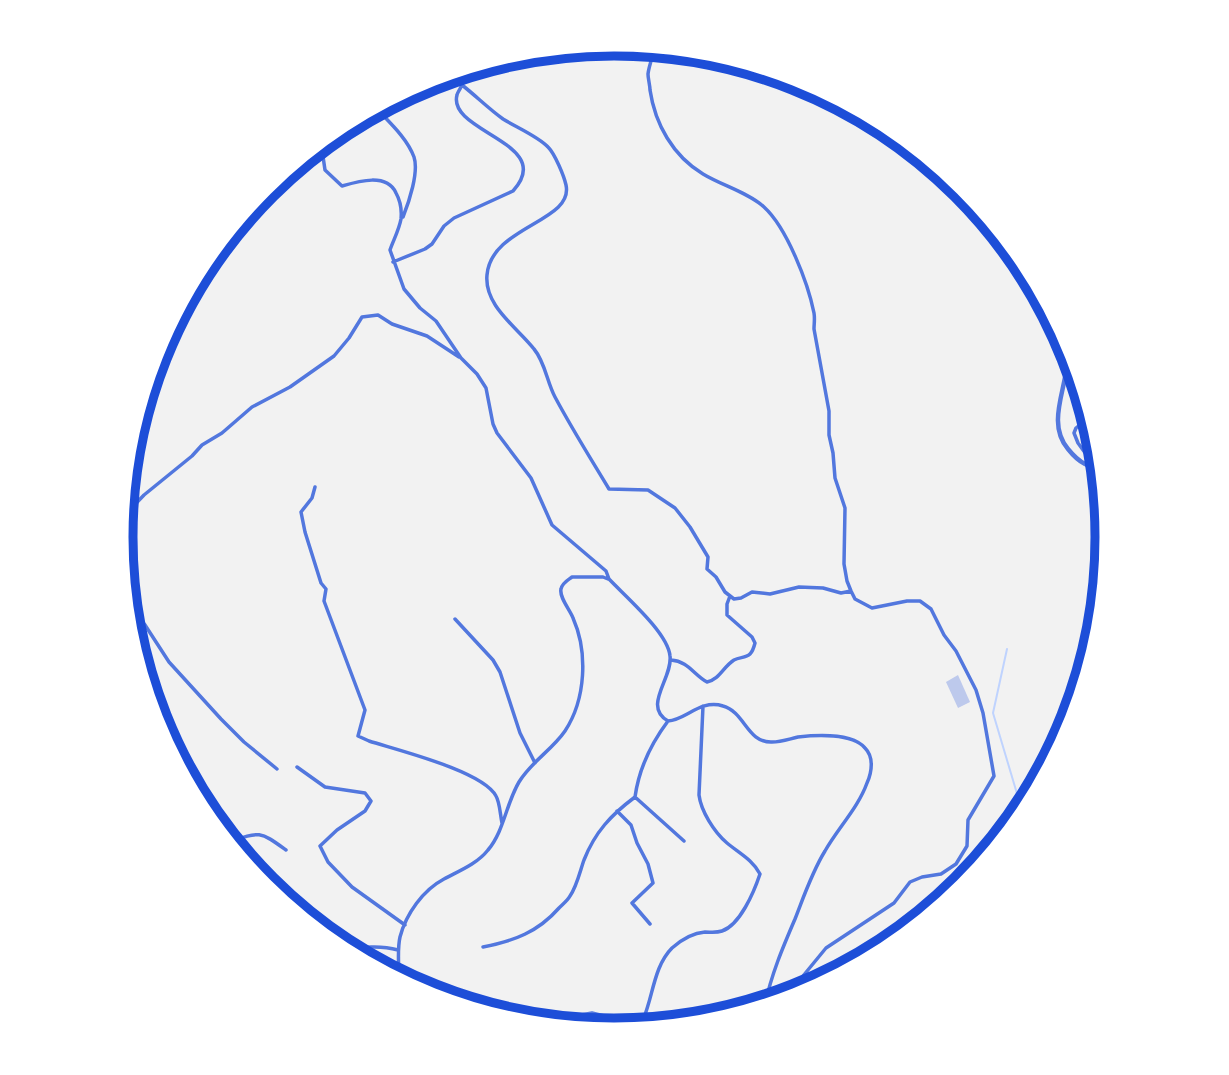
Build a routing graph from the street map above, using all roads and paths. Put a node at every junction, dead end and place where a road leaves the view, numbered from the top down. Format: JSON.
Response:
{"nodes":[{"id":1,"x":652,"y":58,"type":"edge"},
{"id":2,"x":466,"y":80,"type":"edge"},
{"id":3,"x":463,"y":83,"type":"junction"},
{"id":4,"x":383,"y":116,"type":"edge"},
{"id":5,"x":323,"y":155,"type":"edge"},
{"id":6,"x":401,"y":222,"type":"junction"},
{"id":7,"x":393,"y":262,"type":"junction"},
{"id":8,"x":461,"y":358,"type":"junction"},
{"id":9,"x":1066,"y":372,"type":"edge"},
{"id":10,"x":1082,"y":423,"type":"edge"},
{"id":11,"x":1089,"y":459,"type":"edge"},
{"id":12,"x":1091,"y":466,"type":"edge"},
{"id":13,"x":315,"y":488,"type":"dead end"},
{"id":14,"x":134,"y":505,"type":"edge"},
{"id":15,"x":609,"y":579,"type":"junction"},
{"id":16,"x":850,"y":591,"type":"junction"},
{"id":17,"x":730,"y":596,"type":"junction"},
{"id":18,"x":140,"y":619,"type":"edge"},
{"id":19,"x":454,"y":619,"type":"dead end"},
{"id":20,"x":671,"y":659,"type":"junction"},
{"id":21,"x":704,"y":706,"type":"junction"},
{"id":22,"x":668,"y":721,"type":"junction"},
{"id":23,"x":535,"y":763,"type":"junction"},
{"id":24,"x":297,"y":767,"type":"dead end"},
{"id":25,"x":277,"y":769,"type":"dead end"},
{"id":26,"x":635,"y":797,"type":"junction"},
{"id":27,"x":617,"y":811,"type":"junction"},
{"id":28,"x":503,"y":823,"type":"junction"},
{"id":29,"x":239,"y":839,"type":"edge"},
{"id":30,"x":684,"y":841,"type":"dead end"},
{"id":31,"x":286,"y":850,"type":"dead end"},
{"id":32,"x":650,"y":924,"type":"dead end"},
{"id":33,"x":405,"y":925,"type":"junction"},
{"id":34,"x":363,"y":947,"type":"edge"},
{"id":35,"x":483,"y":947,"type":"dead end"},
{"id":36,"x":398,"y":950,"type":"junction"},
{"id":37,"x":399,"y":967,"type":"edge"},
{"id":38,"x":802,"y":981,"type":"edge"},
{"id":39,"x":768,"y":993,"type":"edge"},
{"id":40,"x":575,"y":1017,"type":"edge"},
{"id":41,"x":644,"y":1018,"type":"edge"},
{"id":42,"x":617,"y":1019,"type":"edge"}],
"edges":[{"from":1,"to":16,"type":"street"},
{"from":2,"to":3,"type":"street"},
{"from":3,"to":7,"type":"street"},
{"from":3,"to":17,"type":"street"},
{"from":4,"to":6,"type":"street"},
{"from":5,"to":6,"type":"street"},
{"from":6,"to":7,"type":"street"},
{"from":7,"to":8,"type":"street"},
{"from":8,"to":14,"type":"street"},
{"from":8,"to":15,"type":"street"},
{"from":9,"to":12,"type":"street"},
{"from":10,"to":11,"type":"street"},
{"from":13,"to":28,"type":"street"},
{"from":15,"to":20,"type":"street"},
{"from":15,"to":23,"type":"street"},
{"from":16,"to":17,"type":"street"},
{"from":16,"to":38,"type":"street"},
{"from":17,"to":20,"type":"street"},
{"from":18,"to":25,"type":"street"},
{"from":19,"to":23,"type":"street"},
{"from":20,"to":22,"type":"street"},
{"from":21,"to":22,"type":"street"},
{"from":21,"to":39,"type":"street"},
{"from":21,"to":41,"type":"street"},
{"from":22,"to":26,"type":"street"},
{"from":23,"to":28,"type":"street"},
{"from":24,"to":33,"type":"street"},
{"from":26,"to":27,"type":"street"},
{"from":26,"to":30,"type":"street"},
{"from":27,"to":32,"type":"street"},
{"from":27,"to":35,"type":"street"},
{"from":28,"to":33,"type":"street"},
{"from":29,"to":31,"type":"street"},
{"from":33,"to":36,"type":"street"},
{"from":34,"to":36,"type":"street"},
{"from":36,"to":37,"type":"street"},
{"from":40,"to":42,"type":"street"}]}
